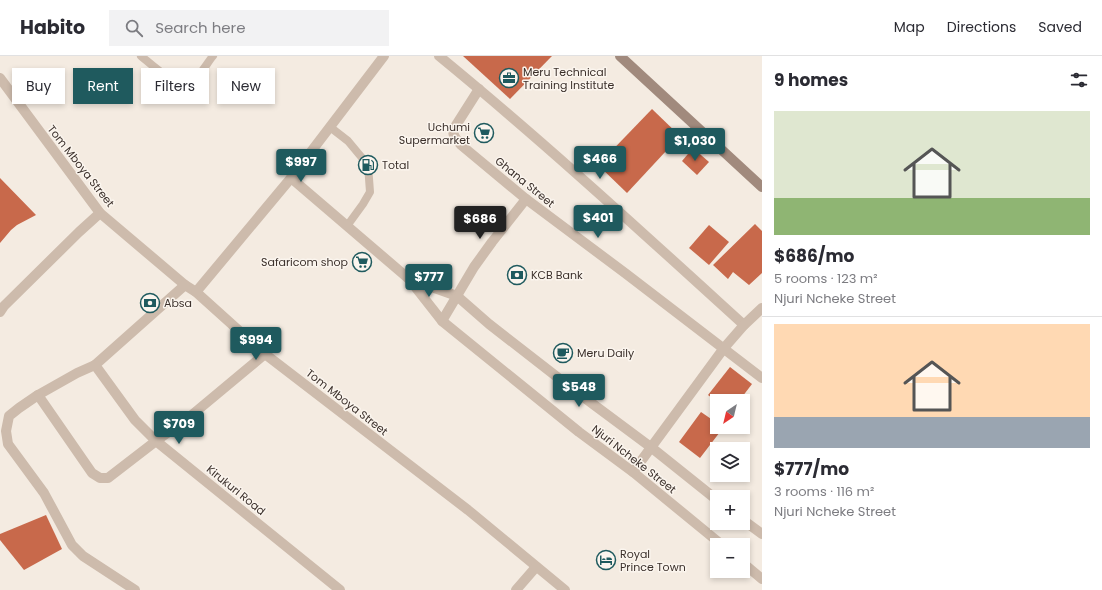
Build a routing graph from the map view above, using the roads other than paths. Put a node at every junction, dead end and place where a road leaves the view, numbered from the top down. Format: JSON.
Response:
{"nodes":[{"id":1,"x":141,"y":56,"type":"edge"},
{"id":2,"x":213,"y":56,"type":"edge"},
{"id":3,"x":384,"y":56,"type":"edge"},
{"id":4,"x":439,"y":56,"type":"edge"},
{"id":5,"x":620,"y":56,"type":"edge"},
{"id":6,"x":0,"y":78,"type":"edge"},
{"id":7,"x":479,"y":89,"type":"junction"},
{"id":8,"x":330,"y":127,"type":"junction"},
{"id":9,"x":291,"y":178,"type":"junction"},
{"id":10,"x":762,"y":187,"type":"edge"},
{"id":11,"x":526,"y":199,"type":"junction"},
{"id":12,"x":100,"y":213,"type":"junction"},
{"id":13,"x":347,"y":226,"type":"junction"},
{"id":14,"x":409,"y":279,"type":"junction"},
{"id":15,"x":185,"y":285,"type":"junction"},
{"id":16,"x":196,"y":292,"type":"junction"},
{"id":17,"x":457,"y":296,"type":"junction"},
{"id":18,"x":762,"y":308,"type":"edge"},
{"id":19,"x":0,"y":312,"type":"edge"},
{"id":20,"x":442,"y":321,"type":"junction"},
{"id":21,"x":744,"y":325,"type":"junction"},
{"id":22,"x":724,"y":348,"type":"junction"},
{"id":23,"x":265,"y":354,"type":"junction"},
{"id":24,"x":95,"y":364,"type":"junction"},
{"id":25,"x":762,"y":378,"type":"edge"},
{"id":26,"x":38,"y":395,"type":"junction"},
{"id":27,"x":156,"y":441,"type":"junction"},
{"id":28,"x":652,"y":448,"type":"junction"},
{"id":29,"x":633,"y":472,"type":"junction"},
{"id":30,"x":710,"y":494,"type":"edge"},
{"id":31,"x":750,"y":525,"type":"edge"},
{"id":32,"x":762,"y":534,"type":"edge"},
{"id":33,"x":713,"y":538,"type":"edge"},
{"id":34,"x":536,"y":567,"type":"junction"},
{"id":35,"x":750,"y":569,"type":"edge"},
{"id":36,"x":762,"y":579,"type":"edge"},
{"id":37,"x":134,"y":590,"type":"edge"},
{"id":38,"x":340,"y":590,"type":"edge"},
{"id":39,"x":516,"y":590,"type":"edge"},
{"id":40,"x":565,"y":590,"type":"edge"}],
"edges":[{"from":1,"to":2,"type":"lane"},
{"from":3,"to":8,"type":"street"},
{"from":4,"to":7,"type":"street"},
{"from":5,"to":10,"type":"main road"},
{"from":6,"to":12,"type":"street","name":"Tom Mboya Street"},
{"from":7,"to":11,"type":"street","name":"Ghana Street"},
{"from":7,"to":21,"type":"street"},
{"from":8,"to":9,"type":"street"},
{"from":8,"to":13,"type":"lane"},
{"from":9,"to":13,"type":"street","name":"Njuri Ncheke Street"},
{"from":9,"to":16,"type":"street"},
{"from":11,"to":17,"type":"street"},
{"from":11,"to":22,"type":"street","name":"Ghana Street"},
{"from":12,"to":15,"type":"street","name":"Tom Mboya Street"},
{"from":12,"to":19,"type":"street"},
{"from":13,"to":14,"type":"street","name":"Njuri Ncheke Street"},
{"from":14,"to":17,"type":"street","name":"Njuri Ncheke Street"},
{"from":14,"to":20,"type":"street","name":"Njuri Ncheke Street"},
{"from":15,"to":16,"type":"street","name":"Tom Mboya Street"},
{"from":15,"to":24,"type":"street"},
{"from":16,"to":23,"type":"street","name":"Tom Mboya Street"},
{"from":17,"to":20,"type":"street"},
{"from":17,"to":28,"type":"street","name":"Njuri Ncheke Street"},
{"from":18,"to":21,"type":"street"},
{"from":20,"to":29,"type":"street","name":"Njuri Ncheke Street"},
{"from":21,"to":22,"type":"street"},
{"from":22,"to":25,"type":"street","name":"Ghana Street"},
{"from":22,"to":28,"type":"street"},
{"from":23,"to":27,"type":"street"},
{"from":23,"to":34,"type":"street","name":"Tom Mboya Street"},
{"from":24,"to":26,"type":"street"},
{"from":24,"to":27,"type":"street","name":"Kirukuri Road"},
{"from":26,"to":27,"type":"street"},
{"from":26,"to":37,"type":"street"},
{"from":27,"to":38,"type":"street","name":"Kirukuri Road"},
{"from":28,"to":29,"type":"street"},
{"from":28,"to":30,"type":"street","name":"Njuri Ncheke Street"},
{"from":29,"to":33,"type":"street","name":"Njuri Ncheke Street"},
{"from":31,"to":32,"type":"street"},
{"from":34,"to":39,"type":"street"},
{"from":34,"to":40,"type":"street","name":"Tom Mboya Street"},
{"from":35,"to":36,"type":"street"}]}
